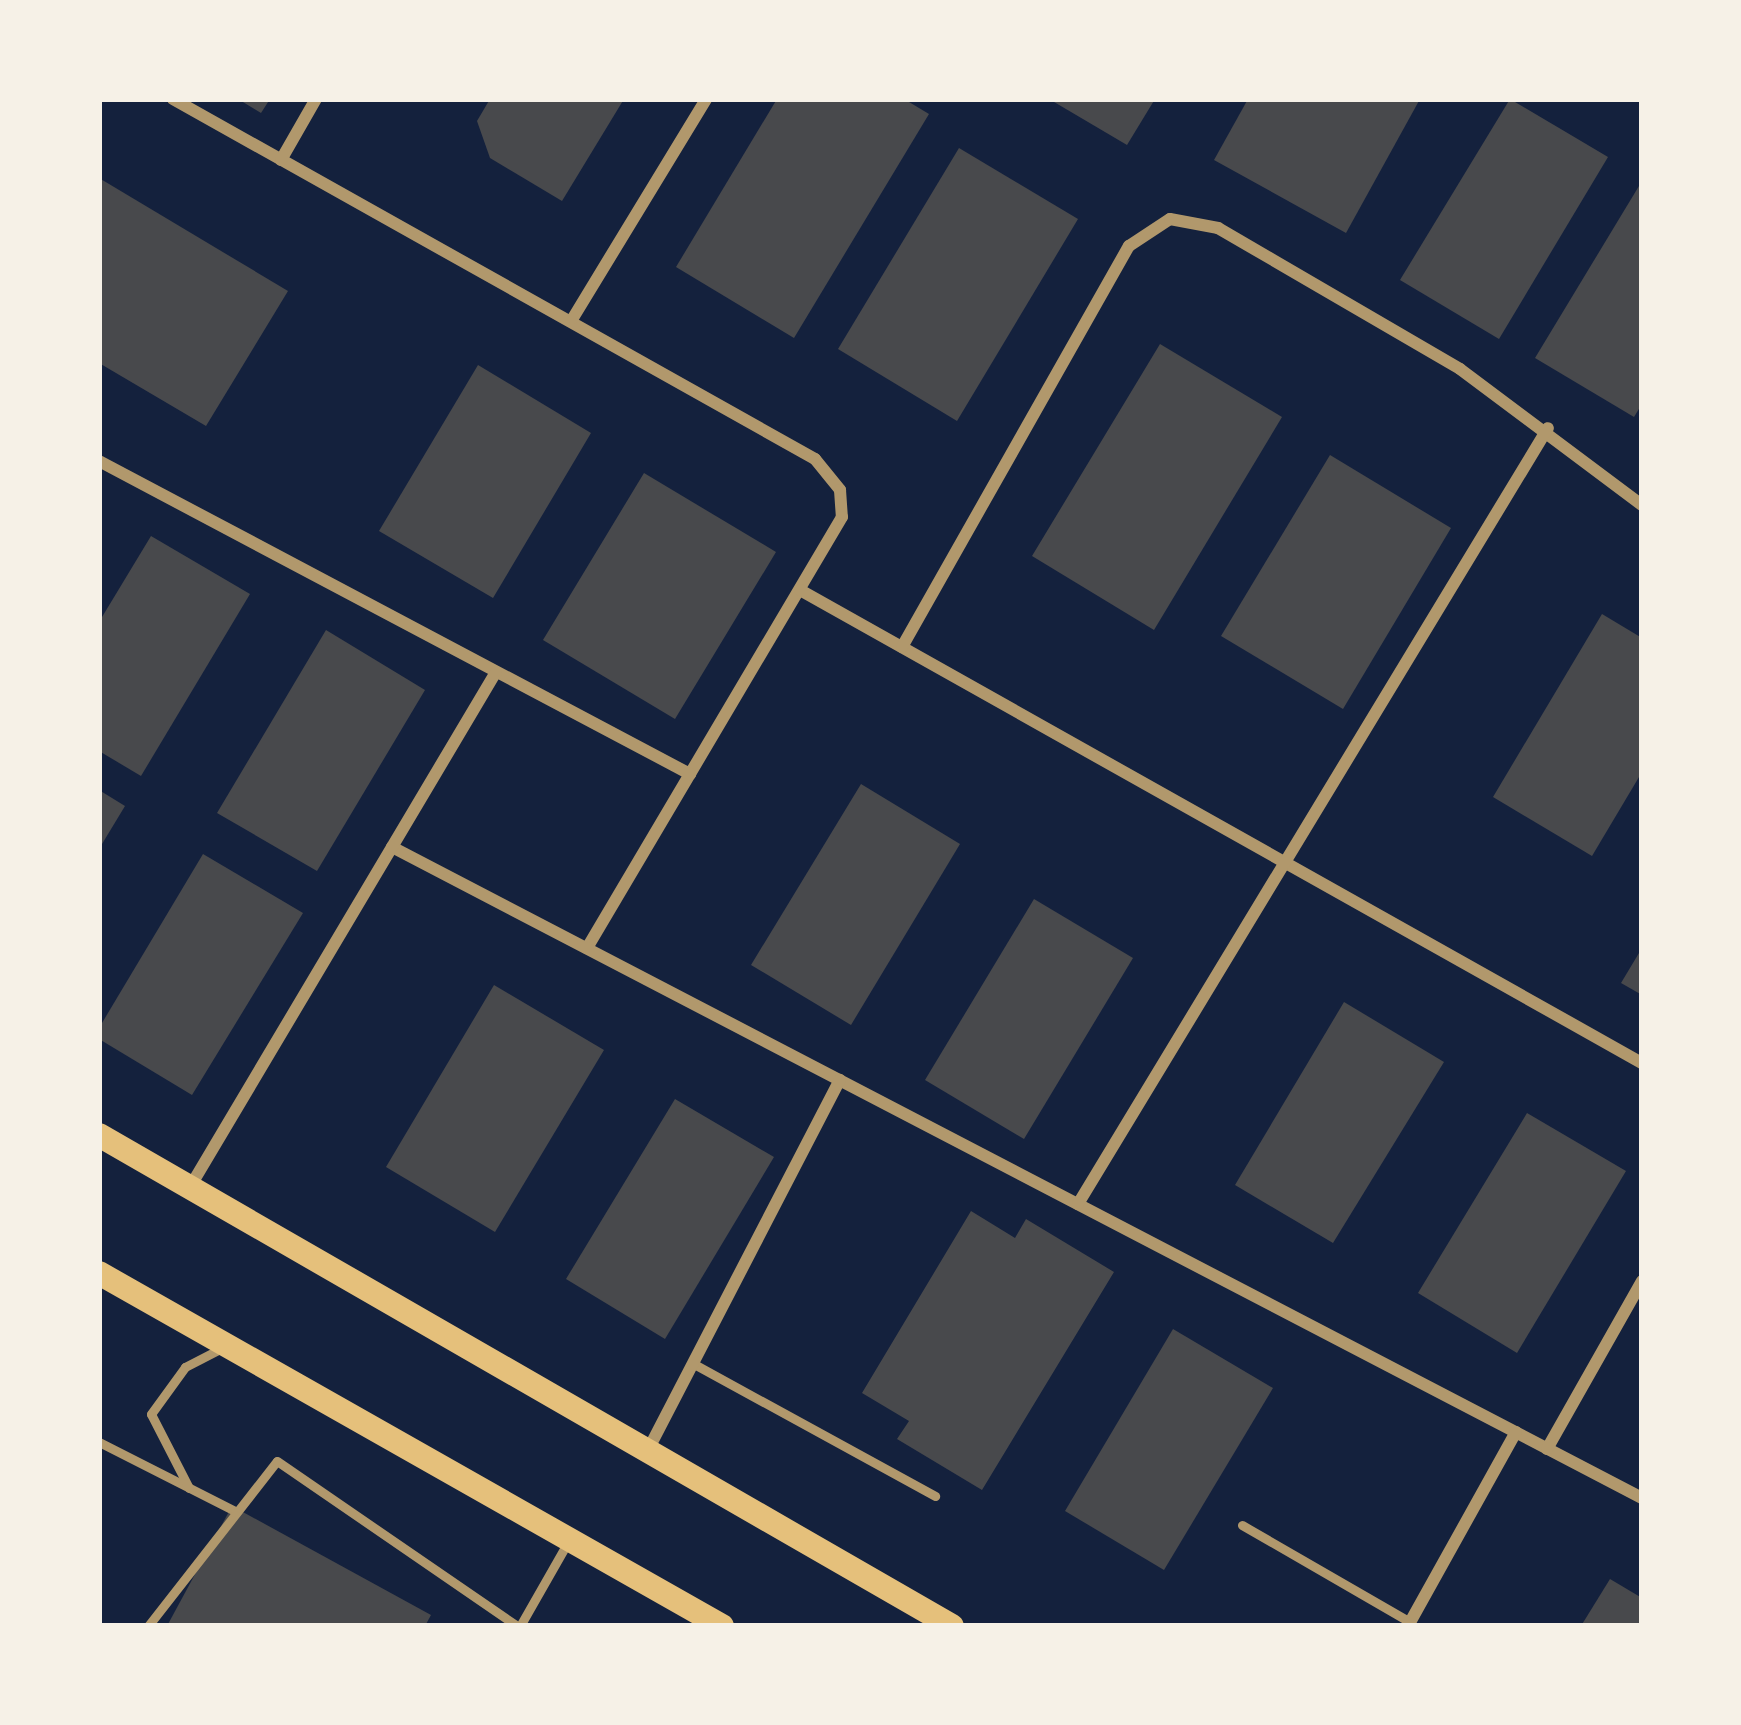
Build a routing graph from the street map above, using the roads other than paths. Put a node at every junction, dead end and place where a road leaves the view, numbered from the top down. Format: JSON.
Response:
{"nodes":[{"id":1,"x":173,"y":99,"type":"edge"},
{"id":2,"x":316,"y":99,"type":"edge"},
{"id":3,"x":706,"y":99,"type":"edge"},
{"id":4,"x":281,"y":160,"type":"junction"},
{"id":5,"x":573,"y":318,"type":"junction"},
{"id":6,"x":1549,"y":428,"type":"junction"},
{"id":7,"x":99,"y":461,"type":"edge"},
{"id":8,"x":1642,"y":505,"type":"edge"},
{"id":9,"x":800,"y":590,"type":"junction"},
{"id":10,"x":902,"y":647,"type":"junction"},
{"id":11,"x":496,"y":672,"type":"junction"},
{"id":12,"x":690,"y":774,"type":"junction"},
{"id":13,"x":392,"y":847,"type":"junction"},
{"id":14,"x":1285,"y":863,"type":"junction"},
{"id":15,"x":587,"y":948,"type":"junction"},
{"id":16,"x":1642,"y":1063,"type":"edge"},
{"id":17,"x":840,"y":1080,"type":"junction"},
{"id":18,"x":99,"y":1136,"type":"edge"},
{"id":19,"x":190,"y":1188,"type":"junction"},
{"id":20,"x":1078,"y":1204,"type":"junction"},
{"id":21,"x":99,"y":1273,"type":"edge"},
{"id":22,"x":1642,"y":1281,"type":"edge"},
{"id":23,"x":229,"y":1346,"type":"junction"},
{"id":24,"x":694,"y":1364,"type":"junction"},
{"id":25,"x":1516,"y":1432,"type":"junction"},
{"id":26,"x":99,"y":1442,"type":"edge"},
{"id":27,"x":1547,"y":1449,"type":"junction"},
{"id":28,"x":645,"y":1457,"type":"junction"},
{"id":29,"x":189,"y":1488,"type":"junction"},
{"id":30,"x":935,"y":1496,"type":"dead end"},
{"id":31,"x":1642,"y":1498,"type":"edge"},
{"id":32,"x":235,"y":1511,"type":"junction"},
{"id":33,"x":1242,"y":1525,"type":"dead end"},
{"id":34,"x":570,"y":1539,"type":"junction"},
{"id":35,"x":1409,"y":1624,"type":"edge"},
{"id":36,"x":148,"y":1626,"type":"edge"},
{"id":37,"x":518,"y":1626,"type":"edge"},
{"id":38,"x":722,"y":1626,"type":"edge"},
{"id":39,"x":952,"y":1626,"type":"edge"}],
"edges":[{"from":1,"to":4,"type":"street"},
{"from":2,"to":4,"type":"street"},
{"from":3,"to":5,"type":"street"},
{"from":4,"to":5,"type":"street"},
{"from":5,"to":9,"type":"street"},
{"from":6,"to":8,"type":"street"},
{"from":6,"to":10,"type":"street"},
{"from":6,"to":14,"type":"street"},
{"from":7,"to":11,"type":"street"},
{"from":9,"to":10,"type":"street"},
{"from":9,"to":12,"type":"street"},
{"from":10,"to":14,"type":"street"},
{"from":11,"to":12,"type":"street"},
{"from":11,"to":13,"type":"street"},
{"from":12,"to":15,"type":"street"},
{"from":13,"to":15,"type":"street"},
{"from":13,"to":19,"type":"street"},
{"from":14,"to":16,"type":"street"},
{"from":14,"to":20,"type":"street"},
{"from":15,"to":17,"type":"street"},
{"from":17,"to":20,"type":"street"},
{"from":17,"to":24,"type":"street"},
{"from":18,"to":19,"type":"main road"},
{"from":19,"to":28,"type":"main road"},
{"from":20,"to":25,"type":"street"},
{"from":21,"to":23,"type":"main road"},
{"from":22,"to":27,"type":"street"},
{"from":23,"to":29,"type":"lane"},
{"from":23,"to":34,"type":"main road"},
{"from":24,"to":28,"type":"street"},
{"from":24,"to":30,"type":"lane"},
{"from":25,"to":27,"type":"street"},
{"from":25,"to":35,"type":"street"},
{"from":26,"to":29,"type":"lane"},
{"from":27,"to":31,"type":"street"},
{"from":28,"to":39,"type":"main road"},
{"from":29,"to":32,"type":"lane"},
{"from":32,"to":36,"type":"lane"},
{"from":32,"to":37,"type":"lane"},
{"from":33,"to":35,"type":"lane"},
{"from":34,"to":37,"type":"lane"},
{"from":34,"to":38,"type":"main road"}]}
